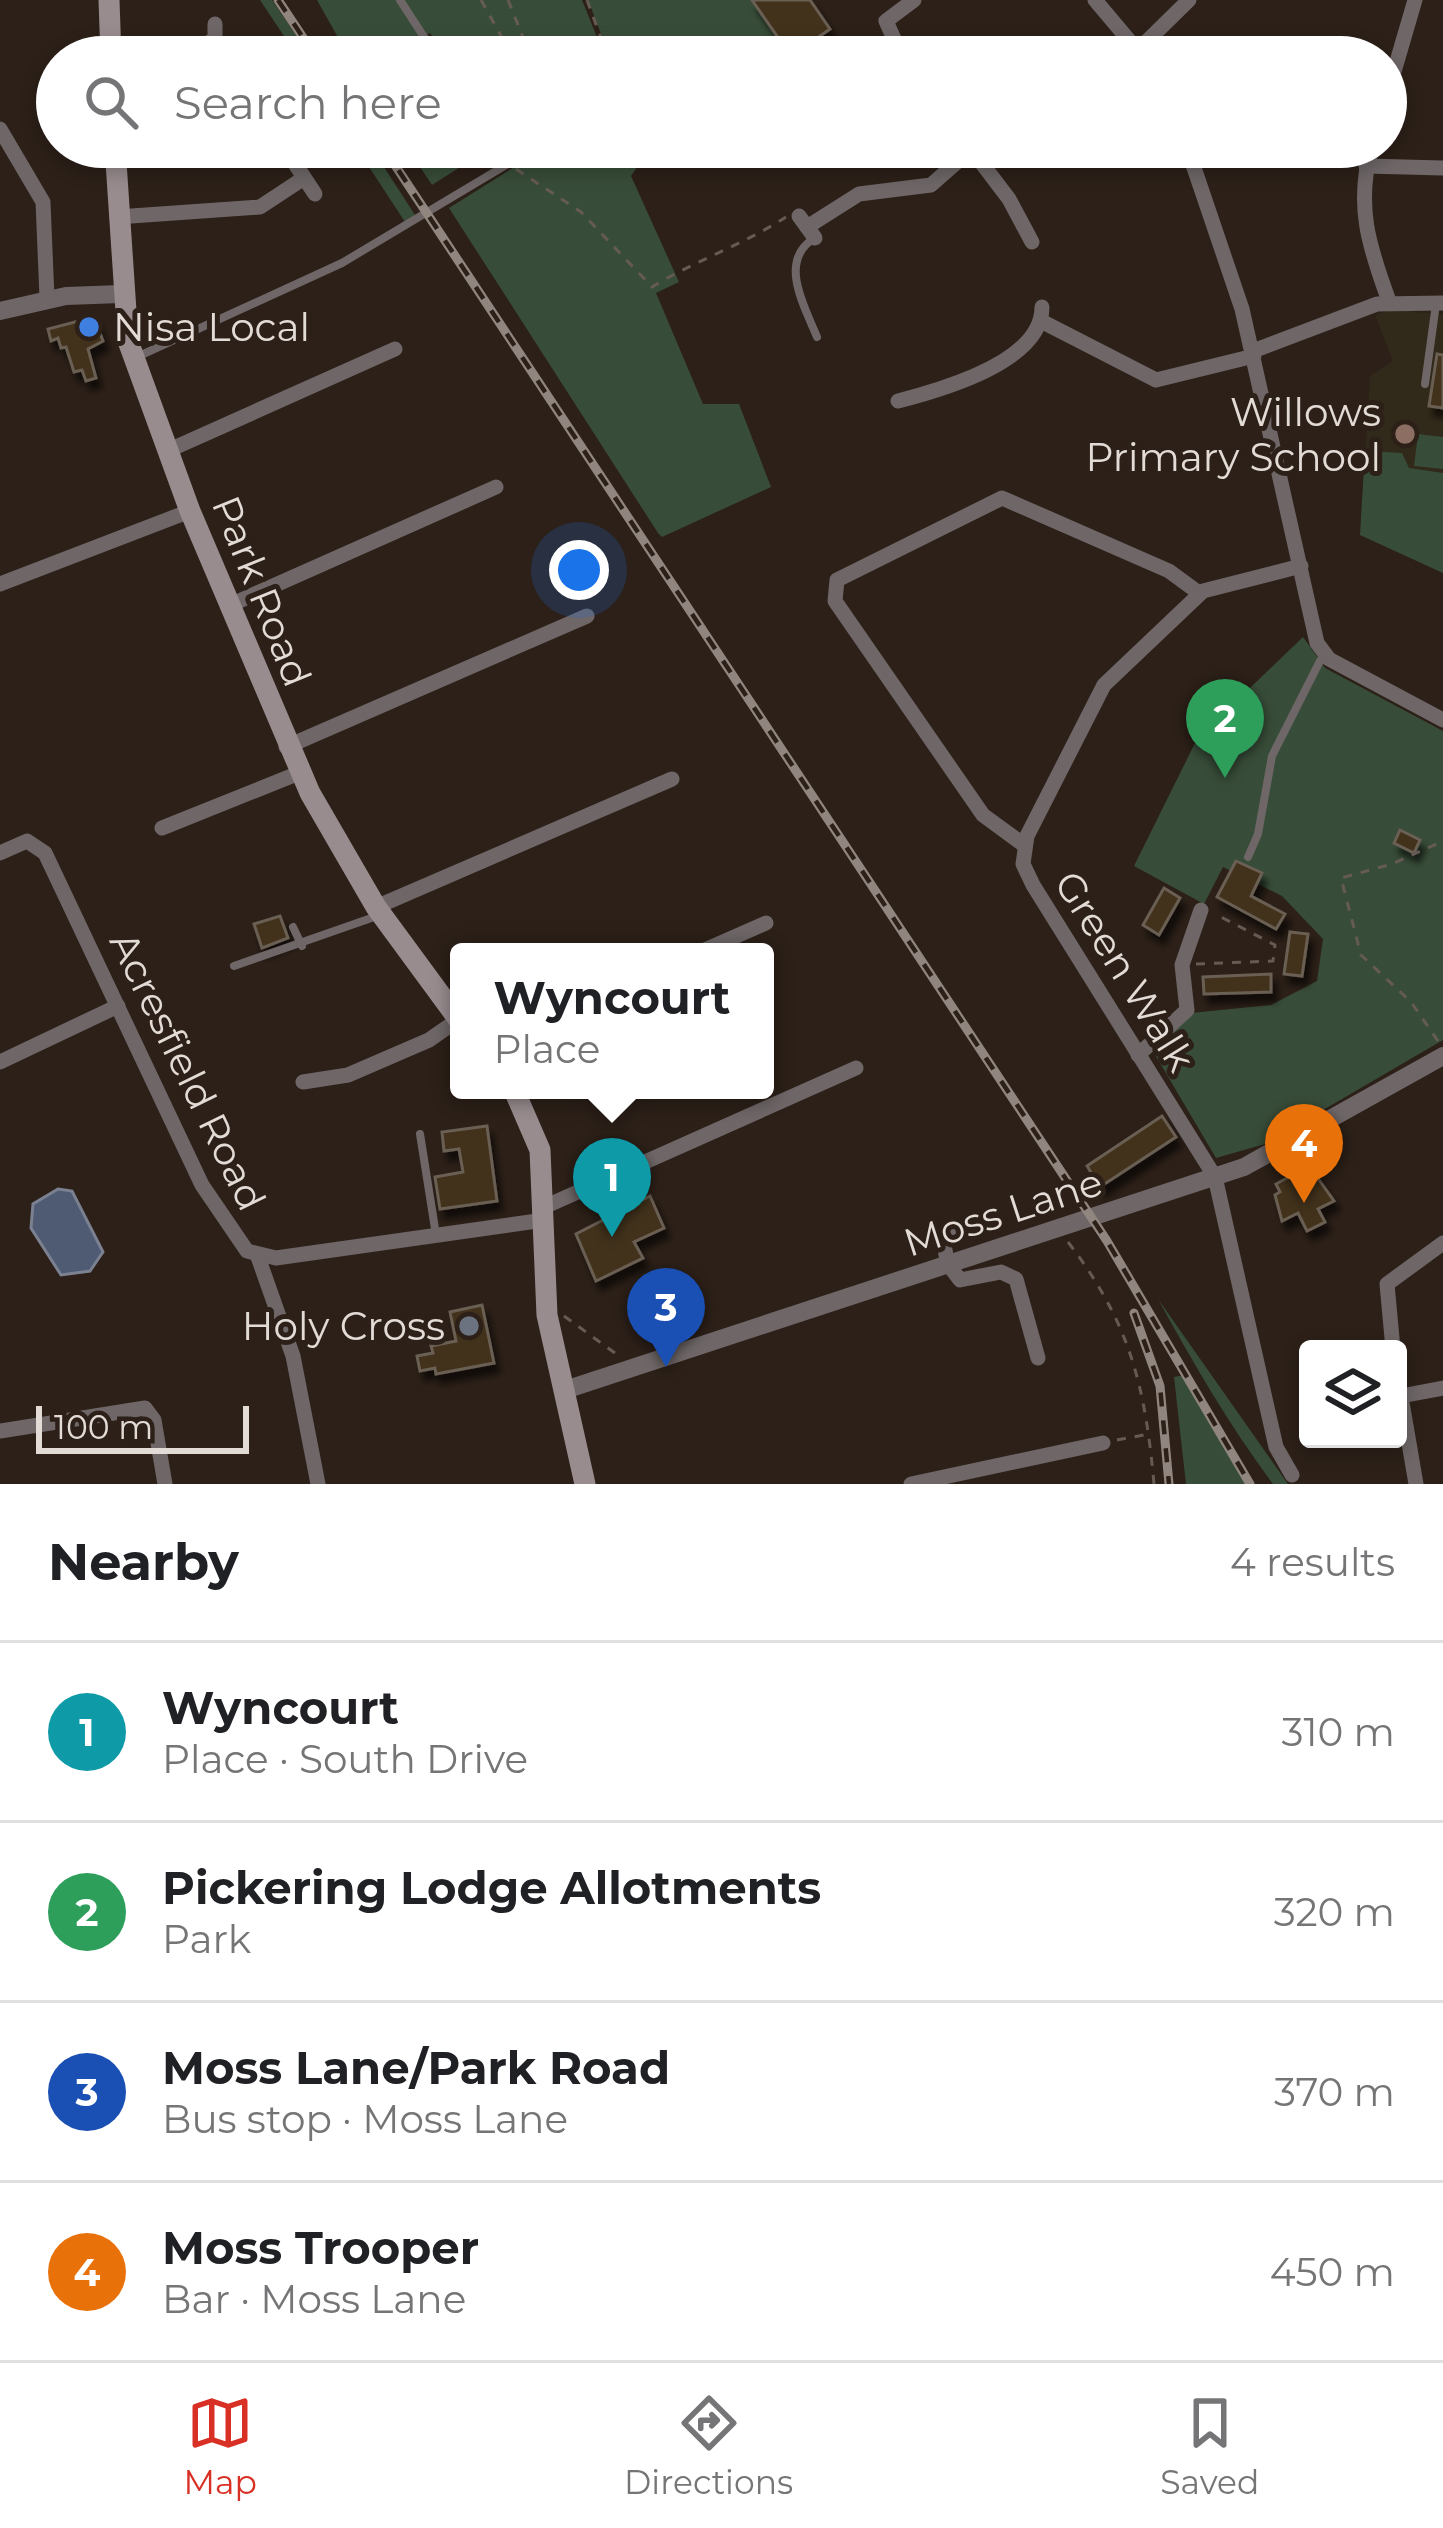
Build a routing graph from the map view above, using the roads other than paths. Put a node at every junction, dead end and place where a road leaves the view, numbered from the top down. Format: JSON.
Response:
{"nodes":[{"id":1,"x":109,"y":0,"type":"edge"},
{"id":2,"x":400,"y":0,"type":"edge"},
{"id":3,"x":914,"y":0,"type":"edge"},
{"id":4,"x":1095,"y":0,"type":"edge"},
{"id":5,"x":1189,"y":0,"type":"edge"},
{"id":6,"x":1414,"y":0,"type":"edge"},
{"id":7,"x":215,"y":24,"type":"dead end"},
{"id":8,"x":110,"y":36,"type":"edge"},
{"id":9,"x":215,"y":36,"type":"edge"},
{"id":10,"x":423,"y":36,"type":"edge"},
{"id":11,"x":894,"y":36,"type":"edge"},
{"id":12,"x":1126,"y":36,"type":"edge"},
{"id":13,"x":1156,"y":36,"type":"edge"},
{"id":14,"x":1404,"y":36,"type":"edge"},
{"id":15,"x":2,"y":122,"type":"edge"},
{"id":16,"x":116,"y":168,"type":"edge"},
{"id":17,"x":298,"y":168,"type":"edge"},
{"id":18,"x":500,"y":168,"type":"edge"},
{"id":19,"x":951,"y":168,"type":"edge"},
{"id":20,"x":984,"y":168,"type":"edge"},
{"id":21,"x":1195,"y":168,"type":"edge"},
{"id":22,"x":1366,"y":168,"type":"edge"},
{"id":23,"x":1407,"y":168,"type":"edge"},
{"id":24,"x":1443,"y":169,"type":"edge"},
{"id":25,"x":304,"y":178,"type":"junction"},
{"id":26,"x":315,"y":194,"type":"dead end"},
{"id":27,"x":118,"y":217,"type":"junction"},
{"id":28,"x":807,"y":227,"type":"joint"},
{"id":29,"x":1023,"y":236,"type":"dead end"},
{"id":30,"x":121,"y":294,"type":"junction"},
{"id":31,"x":47,"y":298,"type":"junction"},
{"id":32,"x":1389,"y":301,"type":"junction"},
{"id":33,"x":1439,"y":303,"type":"edge"},
{"id":34,"x":0,"y":311,"type":"edge"},
{"id":35,"x":817,"y":337,"type":"dead end"},
{"id":36,"x":395,"y":349,"type":"dead end"},
{"id":37,"x":1253,"y":353,"type":"junction"},
{"id":38,"x":132,"y":360,"type":"junction"},
{"id":39,"x":1425,"y":384,"type":"dead end"},
{"id":40,"x":898,"y":401,"type":"dead end"},
{"id":41,"x":166,"y":451,"type":"junction"},
{"id":42,"x":496,"y":487,"type":"dead end"},
{"id":43,"x":190,"y":511,"type":"junction"},
{"id":44,"x":1301,"y":566,"type":"junction"},
{"id":45,"x":0,"y":584,"type":"edge"},
{"id":46,"x":1199,"y":593,"type":"junction"},
{"id":47,"x":229,"y":606,"type":"junction"},
{"id":48,"x":587,"y":616,"type":"dead end"},
{"id":49,"x":1324,"y":654,"type":"junction"},
{"id":50,"x":1443,"y":720,"type":"edge"},
{"id":51,"x":286,"y":746,"type":"junction"},
{"id":52,"x":299,"y":773,"type":"junction"},
{"id":53,"x":672,"y":779,"type":"dead end"},
{"id":54,"x":162,"y":828,"type":"dead end"},
{"id":55,"x":1024,"y":845,"type":"junction"},
{"id":56,"x":0,"y":854,"type":"edge"},
{"id":57,"x":1248,"y":857,"type":"dead end"},
{"id":58,"x":1202,"y":910,"type":"road end"},
{"id":59,"x":379,"y":911,"type":"junction"},
{"id":60,"x":766,"y":922,"type":"dead end"},
{"id":61,"x":293,"y":927,"type":"dead end"},
{"id":62,"x":720,"y":943,"type":"edge"},
{"id":63,"x":302,"y":946,"type":"junction"},
{"id":64,"x":234,"y":966,"type":"dead end"},
{"id":65,"x":118,"y":1006,"type":"junction"},
{"id":66,"x":450,"y":1007,"type":"edge"},
{"id":67,"x":450,"y":1025,"type":"edge"},
{"id":68,"x":1443,"y":1052,"type":"edge"},
{"id":69,"x":1138,"y":1054,"type":"junction"},
{"id":70,"x":0,"y":1062,"type":"edge"},
{"id":71,"x":856,"y":1068,"type":"dead end"},
{"id":72,"x":305,"y":1075,"type":"dead end"},
{"id":73,"x":518,"y":1099,"type":"edge"},
{"id":74,"x":420,"y":1134,"type":"dead end"},
{"id":75,"x":1215,"y":1177,"type":"junction"},
{"id":76,"x":544,"y":1214,"type":"junction"},
{"id":77,"x":980,"y":1224,"type":"dead end"},
{"id":78,"x":436,"y":1237,"type":"junction"},
{"id":79,"x":1443,"y":1244,"type":"edge"},
{"id":80,"x":258,"y":1257,"type":"junction"},
{"id":81,"x":948,"y":1264,"type":"junction"},
{"id":82,"x":1392,"y":1340,"type":"edge"},
{"id":83,"x":1037,"y":1358,"type":"dead end"},
{"id":84,"x":1407,"y":1388,"type":"edge"},
{"id":85,"x":1443,"y":1388,"type":"edge"},
{"id":86,"x":565,"y":1390,"type":"junction"},
{"id":87,"x":0,"y":1431,"type":"edge"},
{"id":88,"x":1407,"y":1433,"type":"edge"},
{"id":89,"x":1103,"y":1443,"type":"road end"},
{"id":90,"x":1292,"y":1475,"type":"dead end"},
{"id":91,"x":165,"y":1484,"type":"edge"},
{"id":92,"x":318,"y":1484,"type":"edge"},
{"id":93,"x":585,"y":1484,"type":"edge"},
{"id":94,"x":911,"y":1484,"type":"edge"},
{"id":95,"x":1416,"y":1484,"type":"edge"}],
"edges":[{"from":1,"to":8,"type":"main road"},
{"from":2,"to":10,"type":"lane"},
{"from":3,"to":11,"type":"street"},
{"from":4,"to":12,"type":"street"},
{"from":5,"to":13,"type":"street"},
{"from":6,"to":14,"type":"street"},
{"from":7,"to":9,"type":"street"},
{"from":15,"to":31,"type":"street"},
{"from":16,"to":27,"type":"main road","name":"Park Road"},
{"from":17,"to":25,"type":"street"},
{"from":18,"to":38,"type":"lane"},
{"from":19,"to":28,"type":"street"},
{"from":20,"to":29,"type":"street"},
{"from":21,"to":37,"type":"street"},
{"from":22,"to":32,"type":"street"},
{"from":23,"to":24,"type":"street"},
{"from":25,"to":26,"type":"street"},
{"from":25,"to":27,"type":"street"},
{"from":27,"to":30,"type":"main road","name":"Park Road"},
{"from":28,"to":35,"type":"lane"},
{"from":30,"to":31,"type":"street"},
{"from":30,"to":38,"type":"main road","name":"Park Road"},
{"from":31,"to":34,"type":"street"},
{"from":32,"to":33,"type":"street"},
{"from":32,"to":37,"type":"street"},
{"from":33,"to":39,"type":"lane"},
{"from":36,"to":41,"type":"street"},
{"from":37,"to":40,"type":"street"},
{"from":37,"to":44,"type":"street"},
{"from":38,"to":41,"type":"main road","name":"Park Road"},
{"from":41,"to":43,"type":"main road","name":"Park Road"},
{"from":42,"to":47,"type":"street"},
{"from":43,"to":45,"type":"street"},
{"from":43,"to":47,"type":"main road","name":"Park Road"},
{"from":44,"to":46,"type":"street","name":"Green Walk"},
{"from":44,"to":49,"type":"street"},
{"from":46,"to":55,"type":"street","name":"Green Walk"},
{"from":46,"to":55,"type":"street"},
{"from":47,"to":51,"type":"main road","name":"Park Road"},
{"from":48,"to":51,"type":"street"},
{"from":49,"to":50,"type":"street"},
{"from":49,"to":57,"type":"lane"},
{"from":51,"to":52,"type":"main road","name":"Park Road"},
{"from":52,"to":54,"type":"street"},
{"from":52,"to":59,"type":"main road","name":"Park Road"},
{"from":53,"to":59,"type":"street"},
{"from":55,"to":69,"type":"street","name":"Green Walk"},
{"from":56,"to":65,"type":"street","name":"Acresfield Road"},
{"from":58,"to":69,"type":"street"},
{"from":59,"to":63,"type":"lane"},
{"from":59,"to":66,"type":"main road","name":"Park Road"},
{"from":60,"to":62,"type":"street"},
{"from":61,"to":63,"type":"lane"},
{"from":63,"to":64,"type":"lane"},
{"from":65,"to":70,"type":"street"},
{"from":65,"to":80,"type":"street","name":"Acresfield Road"},
{"from":67,"to":72,"type":"street"},
{"from":68,"to":75,"type":"street","name":"Moss Lane"},
{"from":69,"to":75,"type":"street","name":"Green Walk"},
{"from":71,"to":76,"type":"street","name":"Acresfield Road"},
{"from":73,"to":76,"type":"main road"},
{"from":74,"to":78,"type":"lane"},
{"from":75,"to":81,"type":"street","name":"Moss Lane"},
{"from":75,"to":90,"type":"street","name":"Green Walk"},
{"from":76,"to":78,"type":"street","name":"Acresfield Road"},
{"from":76,"to":86,"type":"main road"},
{"from":77,"to":81,"type":"street"},
{"from":78,"to":80,"type":"street","name":"Acresfield Road"},
{"from":79,"to":82,"type":"street"},
{"from":80,"to":92,"type":"street"},
{"from":81,"to":83,"type":"street"},
{"from":81,"to":86,"type":"street","name":"Moss Lane"},
{"from":84,"to":85,"type":"street"},
{"from":86,"to":93,"type":"main road"},
{"from":87,"to":91,"type":"street"},
{"from":88,"to":95,"type":"street"},
{"from":89,"to":94,"type":"street"}]}
